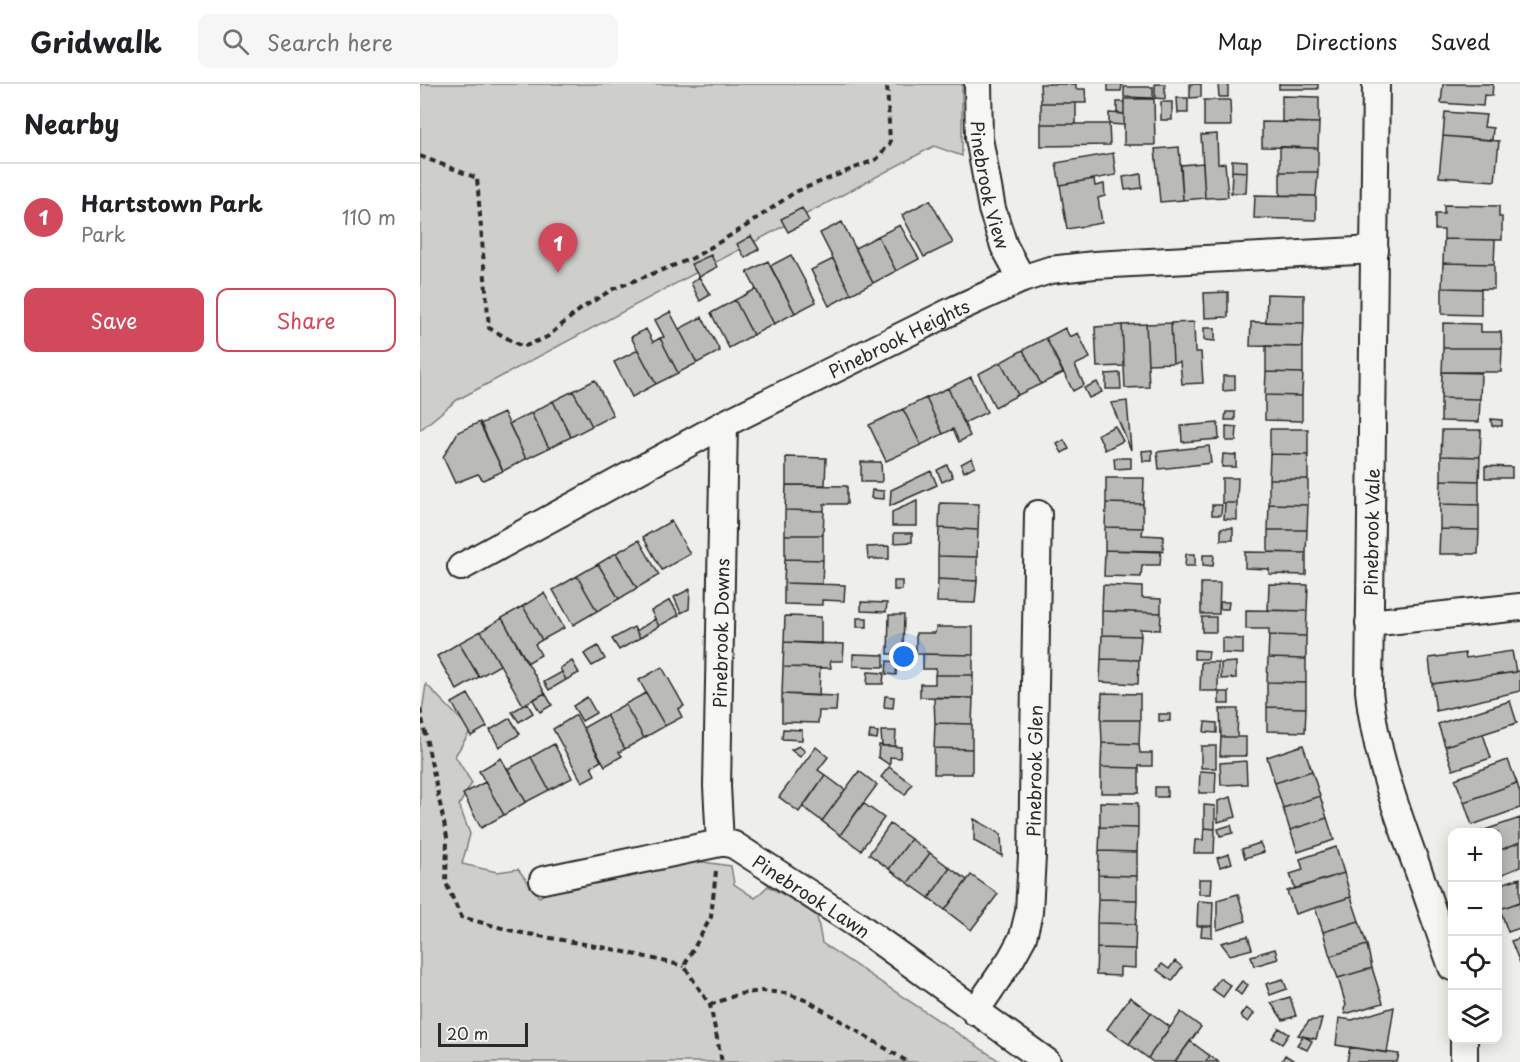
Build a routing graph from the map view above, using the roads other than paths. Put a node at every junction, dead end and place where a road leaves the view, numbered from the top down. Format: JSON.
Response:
{"nodes":[{"id":1,"x":978,"y":84,"type":"edge"},
{"id":2,"x":1376,"y":84,"type":"edge"},
{"id":3,"x":1375,"y":250,"type":"junction"},
{"id":4,"x":1022,"y":279,"type":"junction"},
{"id":5,"x":724,"y":424,"type":"junction"},
{"id":6,"x":1038,"y":514,"type":"dead end"},
{"id":7,"x":461,"y":567,"type":"dead end"},
{"id":8,"x":1520,"y":607,"type":"edge"},
{"id":9,"x":1369,"y":623,"type":"junction"},
{"id":10,"x":720,"y":843,"type":"junction"},
{"id":11,"x":543,"y":880,"type":"dead end"},
{"id":12,"x":1448,"y":956,"type":"edge"},
{"id":13,"x":975,"y":1012,"type":"junction"},
{"id":14,"x":1464,"y":1044,"type":"edge"},
{"id":15,"x":1047,"y":1062,"type":"edge"},
{"id":16,"x":1464,"y":1062,"type":"edge"}],
"edges":[{"from":1,"to":4,"type":"street","name":"Pinebrook View"},
{"from":2,"to":3,"type":"street","name":"Pinebrook Vale"},
{"from":3,"to":4,"type":"street","name":"Pinebrook Heights"},
{"from":3,"to":9,"type":"street","name":"Pinebrook Vale"},
{"from":4,"to":5,"type":"street","name":"Pinebrook Heights"},
{"from":5,"to":7,"type":"street","name":"Pinebrook Heights"},
{"from":5,"to":10,"type":"street","name":"Pinebrook Downs"},
{"from":6,"to":13,"type":"street","name":"Pinebrook Glen"},
{"from":8,"to":9,"type":"street"},
{"from":9,"to":12,"type":"street","name":"Pinebrook Vale"},
{"from":10,"to":11,"type":"street"},
{"from":10,"to":13,"type":"street","name":"Pinebrook Lawn"},
{"from":13,"to":15,"type":"street","name":"Pinebrook Lawn"},
{"from":14,"to":16,"type":"street"}]}
